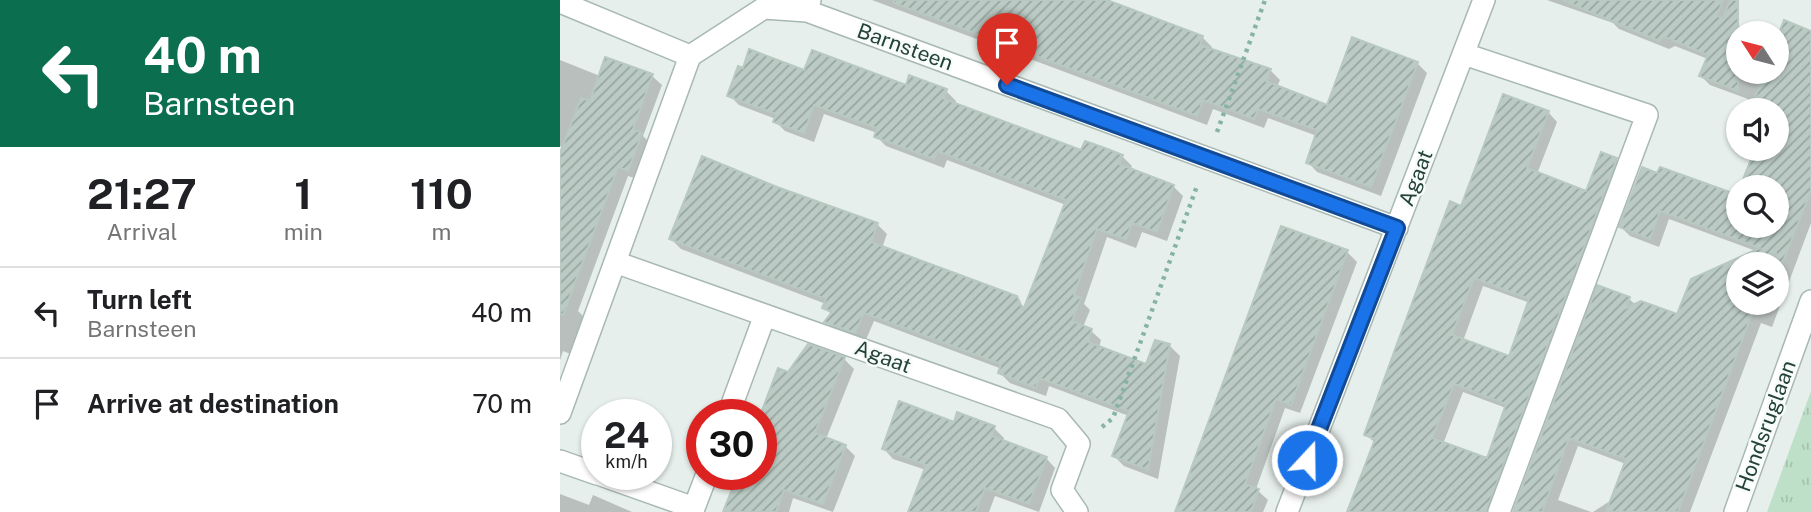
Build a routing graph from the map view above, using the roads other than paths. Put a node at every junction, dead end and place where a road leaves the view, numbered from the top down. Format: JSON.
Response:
{"nodes":[{"id":1,"x":1484,"y":0,"type":"edge"},
{"id":2,"x":560,"y":2,"type":"edge"},
{"id":3,"x":808,"y":6,"type":"edge"},
{"id":4,"x":1464,"y":54,"type":"junction"},
{"id":5,"x":690,"y":56,"type":"junction"},
{"id":6,"x":1397,"y":228,"type":"junction"},
{"id":7,"x":615,"y":262,"type":"junction"},
{"id":8,"x":1811,"y":301,"type":"edge"},
{"id":9,"x":765,"y":315,"type":"junction"},
{"id":10,"x":734,"y":399,"type":"edge"},
{"id":11,"x":560,"y":413,"type":"edge"},
{"id":12,"x":560,"y":461,"type":"edge"},
{"id":13,"x":581,"y":468,"type":"edge"},
{"id":14,"x":643,"y":490,"type":"edge"},
{"id":15,"x":700,"y":490,"type":"edge"},
{"id":16,"x":1077,"y":512,"type":"edge"},
{"id":17,"x":1287,"y":512,"type":"edge"},
{"id":18,"x":1499,"y":512,"type":"edge"},
{"id":19,"x":1735,"y":512,"type":"edge"}],
"edges":[{"from":1,"to":4,"type":"street","name":"Agaat"},
{"from":2,"to":5,"type":"street"},
{"from":3,"to":5,"type":"street","name":"Barnsteen"},
{"from":3,"to":6,"type":"street","name":"Barnsteen"},
{"from":4,"to":6,"type":"street","name":"Agaat"},
{"from":4,"to":18,"type":"street"},
{"from":5,"to":7,"type":"street"},
{"from":6,"to":17,"type":"street","name":"Agaat"},
{"from":7,"to":9,"type":"street","name":"Agaat"},
{"from":7,"to":11,"type":"street"},
{"from":8,"to":19,"type":"street","name":"Hondsruglaan"},
{"from":9,"to":10,"type":"street"},
{"from":9,"to":16,"type":"street","name":"Agaat"},
{"from":12,"to":13,"type":"street"},
{"from":14,"to":15,"type":"street"}]}
